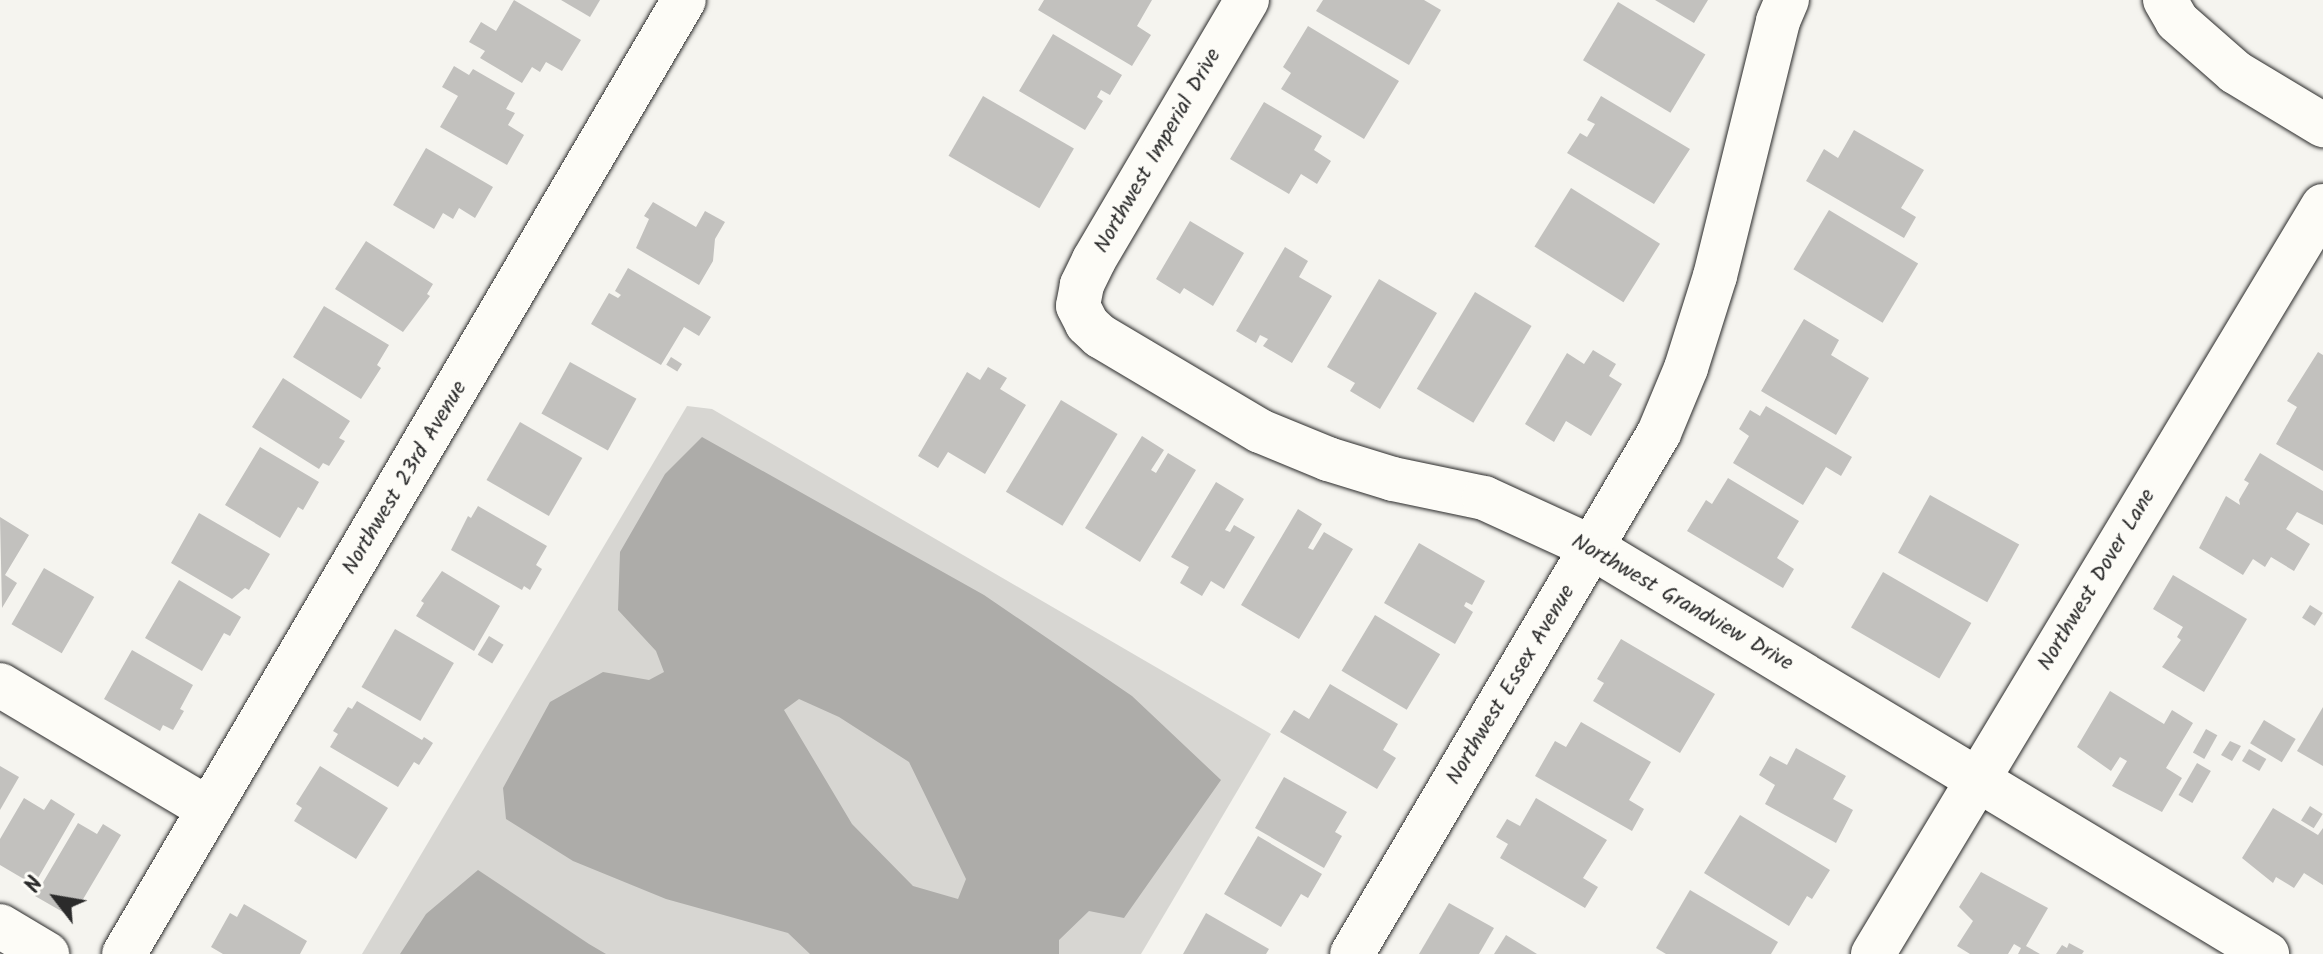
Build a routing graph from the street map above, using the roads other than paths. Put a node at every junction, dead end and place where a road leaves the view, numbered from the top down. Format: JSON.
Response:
{"nodes":[{"id":1,"x":684,"y":0,"type":"edge"},
{"id":2,"x":1247,"y":0,"type":"edge"},
{"id":3,"x":1787,"y":0,"type":"edge"},
{"id":4,"x":2165,"y":0,"type":"edge"},
{"id":5,"x":2323,"y":125,"type":"edge"},
{"id":6,"x":2323,"y":206,"type":"edge"},
{"id":7,"x":1078,"y":306,"type":"joint"},
{"id":8,"x":1593,"y":548,"type":"junction"},
{"id":9,"x":0,"y":685,"type":"edge"},
{"id":10,"x":1978,"y":777,"type":"junction"},
{"id":11,"x":209,"y":809,"type":"junction"},
{"id":12,"x":0,"y":926,"type":"edge"},
{"id":13,"x":47,"y":954,"type":"edge"},
{"id":14,"x":124,"y":954,"type":"edge"},
{"id":15,"x":1352,"y":954,"type":"edge"},
{"id":16,"x":1873,"y":954,"type":"edge"},
{"id":17,"x":2267,"y":954,"type":"edge"}],
"edges":[{"from":1,"to":11,"type":"street","name":"Northwest 23rd Avenue"},
{"from":2,"to":7,"type":"street","name":"Northwest Imperial Drive"},
{"from":3,"to":8,"type":"street","name":"Northwest Essex Avenue"},
{"from":4,"to":5,"type":"street"},
{"from":6,"to":10,"type":"street","name":"Northwest Dover Lane"},
{"from":7,"to":8,"type":"street","name":"Northwest Grandview Drive"},
{"from":8,"to":10,"type":"street","name":"Northwest Grandview Drive"},
{"from":8,"to":15,"type":"street","name":"Northwest Essex Avenue"},
{"from":9,"to":11,"type":"street"},
{"from":10,"to":16,"type":"street","name":"Northwest Dover Lane"},
{"from":10,"to":17,"type":"street","name":"Northwest Grandview Drive"},
{"from":11,"to":14,"type":"street","name":"Northwest 23rd Avenue"},
{"from":12,"to":13,"type":"street"}]}
